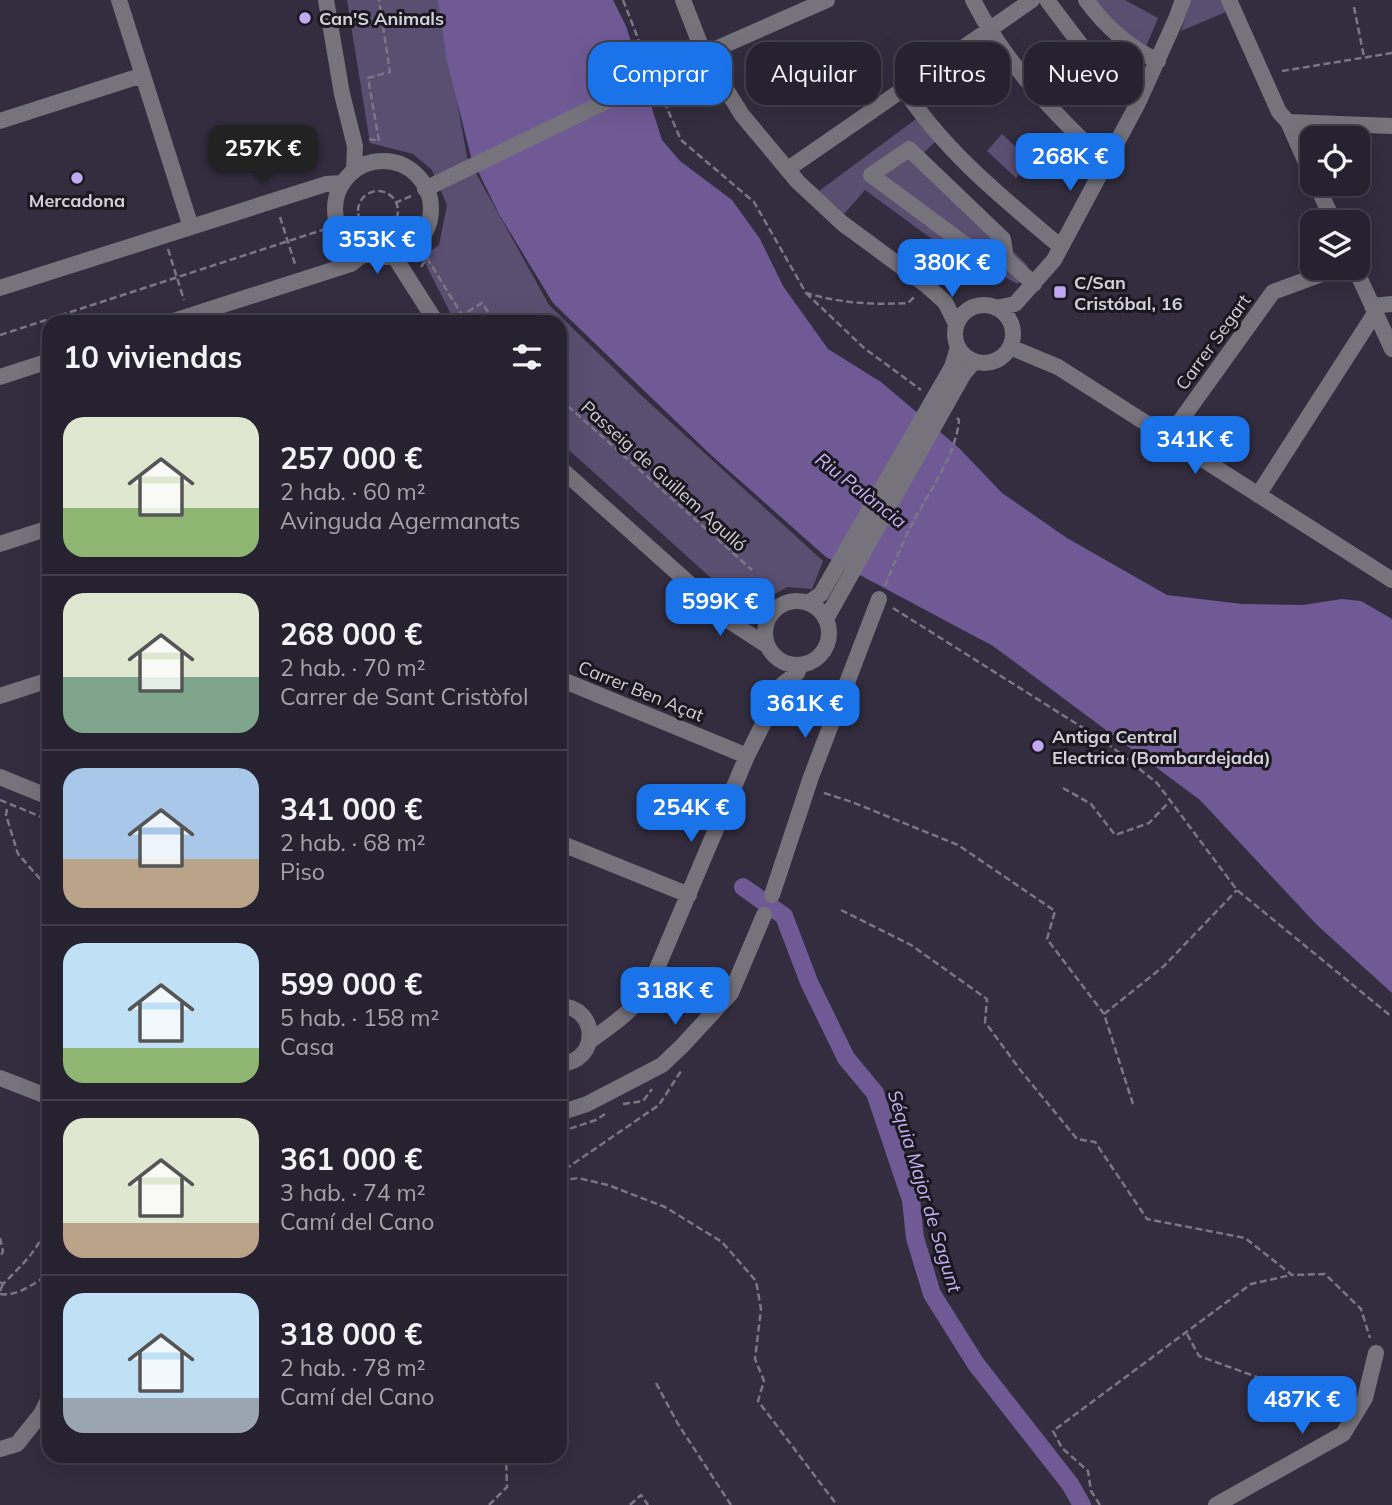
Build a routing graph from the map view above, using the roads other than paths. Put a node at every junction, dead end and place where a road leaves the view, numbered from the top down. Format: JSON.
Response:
{"nodes":[{"id":1,"x":118,"y":0,"type":"edge"},
{"id":2,"x":326,"y":0,"type":"edge"},
{"id":3,"x":683,"y":0,"type":"edge"},
{"id":4,"x":827,"y":0,"type":"edge"},
{"id":5,"x":973,"y":0,"type":"edge"},
{"id":6,"x":1032,"y":0,"type":"edge"},
{"id":7,"x":1048,"y":0,"type":"edge"},
{"id":8,"x":1086,"y":0,"type":"edge"},
{"id":9,"x":1183,"y":0,"type":"edge"},
{"id":10,"x":1229,"y":0,"type":"edge"},
{"id":11,"x":988,"y":30,"type":"junction"},
{"id":12,"x":699,"y":42,"type":"edge"},
{"id":13,"x":731,"y":42,"type":"edge"},
{"id":14,"x":971,"y":42,"type":"edge"},
{"id":15,"x":1079,"y":42,"type":"edge"},
{"id":16,"x":1158,"y":61,"type":"junction"},
{"id":17,"x":142,"y":75,"type":"junction"},
{"id":18,"x":1143,"y":92,"type":"edge"},
{"id":19,"x":895,"y":95,"type":"edge"},
{"id":20,"x":732,"y":99,"type":"edge"},
{"id":21,"x":599,"y":105,"type":"edge"},
{"id":22,"x":915,"y":105,"type":"edge"},
{"id":23,"x":921,"y":105,"type":"edge"},
{"id":24,"x":1137,"y":105,"type":"edge"},
{"id":25,"x":0,"y":121,"type":"edge"},
{"id":26,"x":1288,"y":122,"type":"junction"},
{"id":27,"x":1392,"y":126,"type":"edge"},
{"id":28,"x":353,"y":141,"type":"junction"},
{"id":29,"x":959,"y":148,"type":"dead end"},
{"id":30,"x":1300,"y":149,"type":"edge"},
{"id":31,"x":374,"y":163,"type":"junction"},
{"id":32,"x":1107,"y":164,"type":"junction"},
{"id":33,"x":788,"y":169,"type":"junction"},
{"id":34,"x":349,"y":177,"type":"junction"},
{"id":35,"x":425,"y":189,"type":"junction"},
{"id":36,"x":1010,"y":190,"type":"dead end"},
{"id":37,"x":191,"y":227,"type":"junction"},
{"id":38,"x":1064,"y":243,"type":"junction"},
{"id":39,"x":413,"y":246,"type":"junction"},
{"id":40,"x":364,"y":254,"type":"junction"},
{"id":41,"x":394,"y":256,"type":"junction"},
{"id":42,"x":1006,"y":259,"type":"junction"},
{"id":43,"x":1306,"y":280,"type":"edge"},
{"id":44,"x":1360,"y":280,"type":"edge"},
{"id":45,"x":411,"y":282,"type":"junction"},
{"id":46,"x":1034,"y":284,"type":"junction"},
{"id":47,"x":0,"y":288,"type":"edge"},
{"id":48,"x":945,"y":302,"type":"junction"},
{"id":49,"x":1015,"y":304,"type":"junction"},
{"id":50,"x":1392,"y":304,"type":"edge"},
{"id":51,"x":976,"y":306,"type":"junction"},
{"id":52,"x":996,"y":308,"type":"junction"},
{"id":53,"x":1373,"y":310,"type":"junction"},
{"id":54,"x":219,"y":314,"type":"edge"},
{"id":55,"x":432,"y":315,"type":"edge"},
{"id":56,"x":956,"y":324,"type":"junction"},
{"id":57,"x":1012,"y":330,"type":"junction"},
{"id":58,"x":958,"y":348,"type":"junction"},
{"id":59,"x":1010,"y":348,"type":"junction"},
{"id":60,"x":1392,"y":349,"type":"edge"},
{"id":61,"x":974,"y":362,"type":"junction"},
{"id":62,"x":42,"y":363,"type":"edge"},
{"id":63,"x":0,"y":377,"type":"edge"},
{"id":64,"x":1168,"y":438,"type":"junction"},
{"id":65,"x":567,"y":474,"type":"edge"},
{"id":66,"x":1258,"y":495,"type":"junction"},
{"id":67,"x":42,"y":530,"type":"edge"},
{"id":68,"x":0,"y":544,"type":"edge"},
{"id":69,"x":1392,"y":580,"type":"edge"},
{"id":70,"x":701,"y":594,"type":"junction"},
{"id":71,"x":879,"y":599,"type":"road end"},
{"id":72,"x":808,"y":603,"type":"junction"},
{"id":73,"x":769,"y":617,"type":"junction"},
{"id":74,"x":826,"y":619,"type":"junction"},
{"id":75,"x":768,"y":646,"type":"junction"},
{"id":76,"x":779,"y":660,"type":"junction"},
{"id":77,"x":800,"y":666,"type":"junction"},
{"id":78,"x":42,"y":682,"type":"edge"},
{"id":79,"x":567,"y":682,"type":"edge"},
{"id":80,"x":783,"y":684,"type":"junction"},
{"id":81,"x":0,"y":696,"type":"edge"},
{"id":82,"x":747,"y":756,"type":"junction"},
{"id":83,"x":0,"y":777,"type":"edge"},
{"id":84,"x":42,"y":794,"type":"edge"},
{"id":85,"x":567,"y":846,"type":"edge"},
{"id":86,"x":689,"y":895,"type":"junction"},
{"id":87,"x":772,"y":895,"type":"dead end"},
{"id":88,"x":764,"y":915,"type":"dead end"},
{"id":89,"x":567,"y":1007,"type":"edge"},
{"id":90,"x":585,"y":1018,"type":"junction"},
{"id":91,"x":616,"y":1020,"type":"junction"},
{"id":92,"x":590,"y":1041,"type":"junction"},
{"id":93,"x":567,"y":1063,"type":"edge"},
{"id":94,"x":0,"y":1078,"type":"edge"},
{"id":95,"x":42,"y":1094,"type":"edge"},
{"id":96,"x":567,"y":1111,"type":"edge"},
{"id":97,"x":1376,"y":1353,"type":"road end"},
{"id":98,"x":42,"y":1411,"type":"edge"},
{"id":99,"x":0,"y":1449,"type":"edge"},
{"id":100,"x":1216,"y":1505,"type":"edge"}],
"edges":[{"from":1,"to":17,"type":"street"},
{"from":2,"to":28,"type":"street"},
{"from":3,"to":12,"type":"street"},
{"from":4,"to":13,"type":"street"},
{"from":5,"to":11,"type":"street"},
{"from":6,"to":11,"type":"street"},
{"from":7,"to":15,"type":"street"},
{"from":8,"to":16,"type":"street"},
{"from":9,"to":16,"type":"street"},
{"from":10,"to":26,"type":"street"},
{"from":11,"to":14,"type":"street"},
{"from":11,"to":32,"type":"street"},
{"from":16,"to":18,"type":"street"},
{"from":17,"to":25,"type":"street"},
{"from":17,"to":37,"type":"street"},
{"from":19,"to":33,"type":"street"},
{"from":20,"to":33,"type":"street"},
{"from":21,"to":35,"type":"street","bridge":true},
{"from":22,"to":38,"type":"street"},
{"from":23,"to":29,"type":"street"},
{"from":24,"to":32,"type":"street"},
{"from":26,"to":27,"type":"street"},
{"from":26,"to":30,"type":"street"},
{"from":28,"to":31,"type":"street"},
{"from":28,"to":34,"type":"street"},
{"from":31,"to":34,"type":"street"},
{"from":31,"to":35,"type":"street"},
{"from":32,"to":38,"type":"street"},
{"from":33,"to":48,"type":"street"},
{"from":34,"to":37,"type":"street"},
{"from":34,"to":40,"type":"street"},
{"from":35,"to":39,"type":"street"},
{"from":36,"to":38,"type":"street"},
{"from":37,"to":47,"type":"street"},
{"from":38,"to":46,"type":"street"},
{"from":39,"to":41,"type":"street"},
{"from":39,"to":45,"type":"street"},
{"from":40,"to":41,"type":"street"},
{"from":40,"to":54,"type":"street"},
{"from":41,"to":45,"type":"street"},
{"from":42,"to":42,"type":"street"},
{"from":42,"to":46,"type":"street"},
{"from":43,"to":64,"type":"street","name":"Carrer Segart"},
{"from":44,"to":53,"type":"street"},
{"from":45,"to":55,"type":"street"},
{"from":46,"to":49,"type":"street"},
{"from":48,"to":51,"type":"street"},
{"from":48,"to":56,"type":"street"},
{"from":49,"to":52,"type":"street"},
{"from":49,"to":57,"type":"street"},
{"from":50,"to":53,"type":"street"},
{"from":51,"to":52,"type":"street"},
{"from":51,"to":56,"type":"street"},
{"from":52,"to":57,"type":"street"},
{"from":53,"to":60,"type":"street"},
{"from":53,"to":66,"type":"street"},
{"from":56,"to":58,"type":"street"},
{"from":57,"to":59,"type":"street"},
{"from":58,"to":61,"type":"street"},
{"from":58,"to":72,"type":"street","bridge":true},
{"from":59,"to":61,"type":"street"},
{"from":59,"to":64,"type":"street"},
{"from":61,"to":74,"type":"street","bridge":true},
{"from":62,"to":63,"type":"street"},
{"from":64,"to":66,"type":"street"},
{"from":65,"to":70,"type":"street"},
{"from":66,"to":69,"type":"street"},
{"from":67,"to":68,"type":"street"},
{"from":70,"to":73,"type":"street"},
{"from":70,"to":75,"type":"street"},
{"from":71,"to":87,"type":"street"},
{"from":72,"to":73,"type":"street"},
{"from":72,"to":74,"type":"street"},
{"from":73,"to":75,"type":"street"},
{"from":74,"to":77,"type":"street"},
{"from":75,"to":76,"type":"street"},
{"from":76,"to":77,"type":"street"},
{"from":76,"to":80,"type":"street"},
{"from":77,"to":80,"type":"street"},
{"from":78,"to":81,"type":"street"},
{"from":79,"to":82,"type":"street","name":"Carrer Ben Açat"},
{"from":80,"to":82,"type":"street"},
{"from":82,"to":86,"type":"street"},
{"from":83,"to":84,"type":"street"},
{"from":85,"to":86,"type":"street"},
{"from":86,"to":91,"type":"street"},
{"from":88,"to":96,"type":"street"},
{"from":89,"to":90,"type":"street"},
{"from":90,"to":91,"type":"street"},
{"from":90,"to":92,"type":"street"},
{"from":91,"to":92,"type":"street"},
{"from":92,"to":93,"type":"street"},
{"from":94,"to":95,"type":"street"},
{"from":97,"to":100,"type":"street"},
{"from":98,"to":99,"type":"street"}]}
